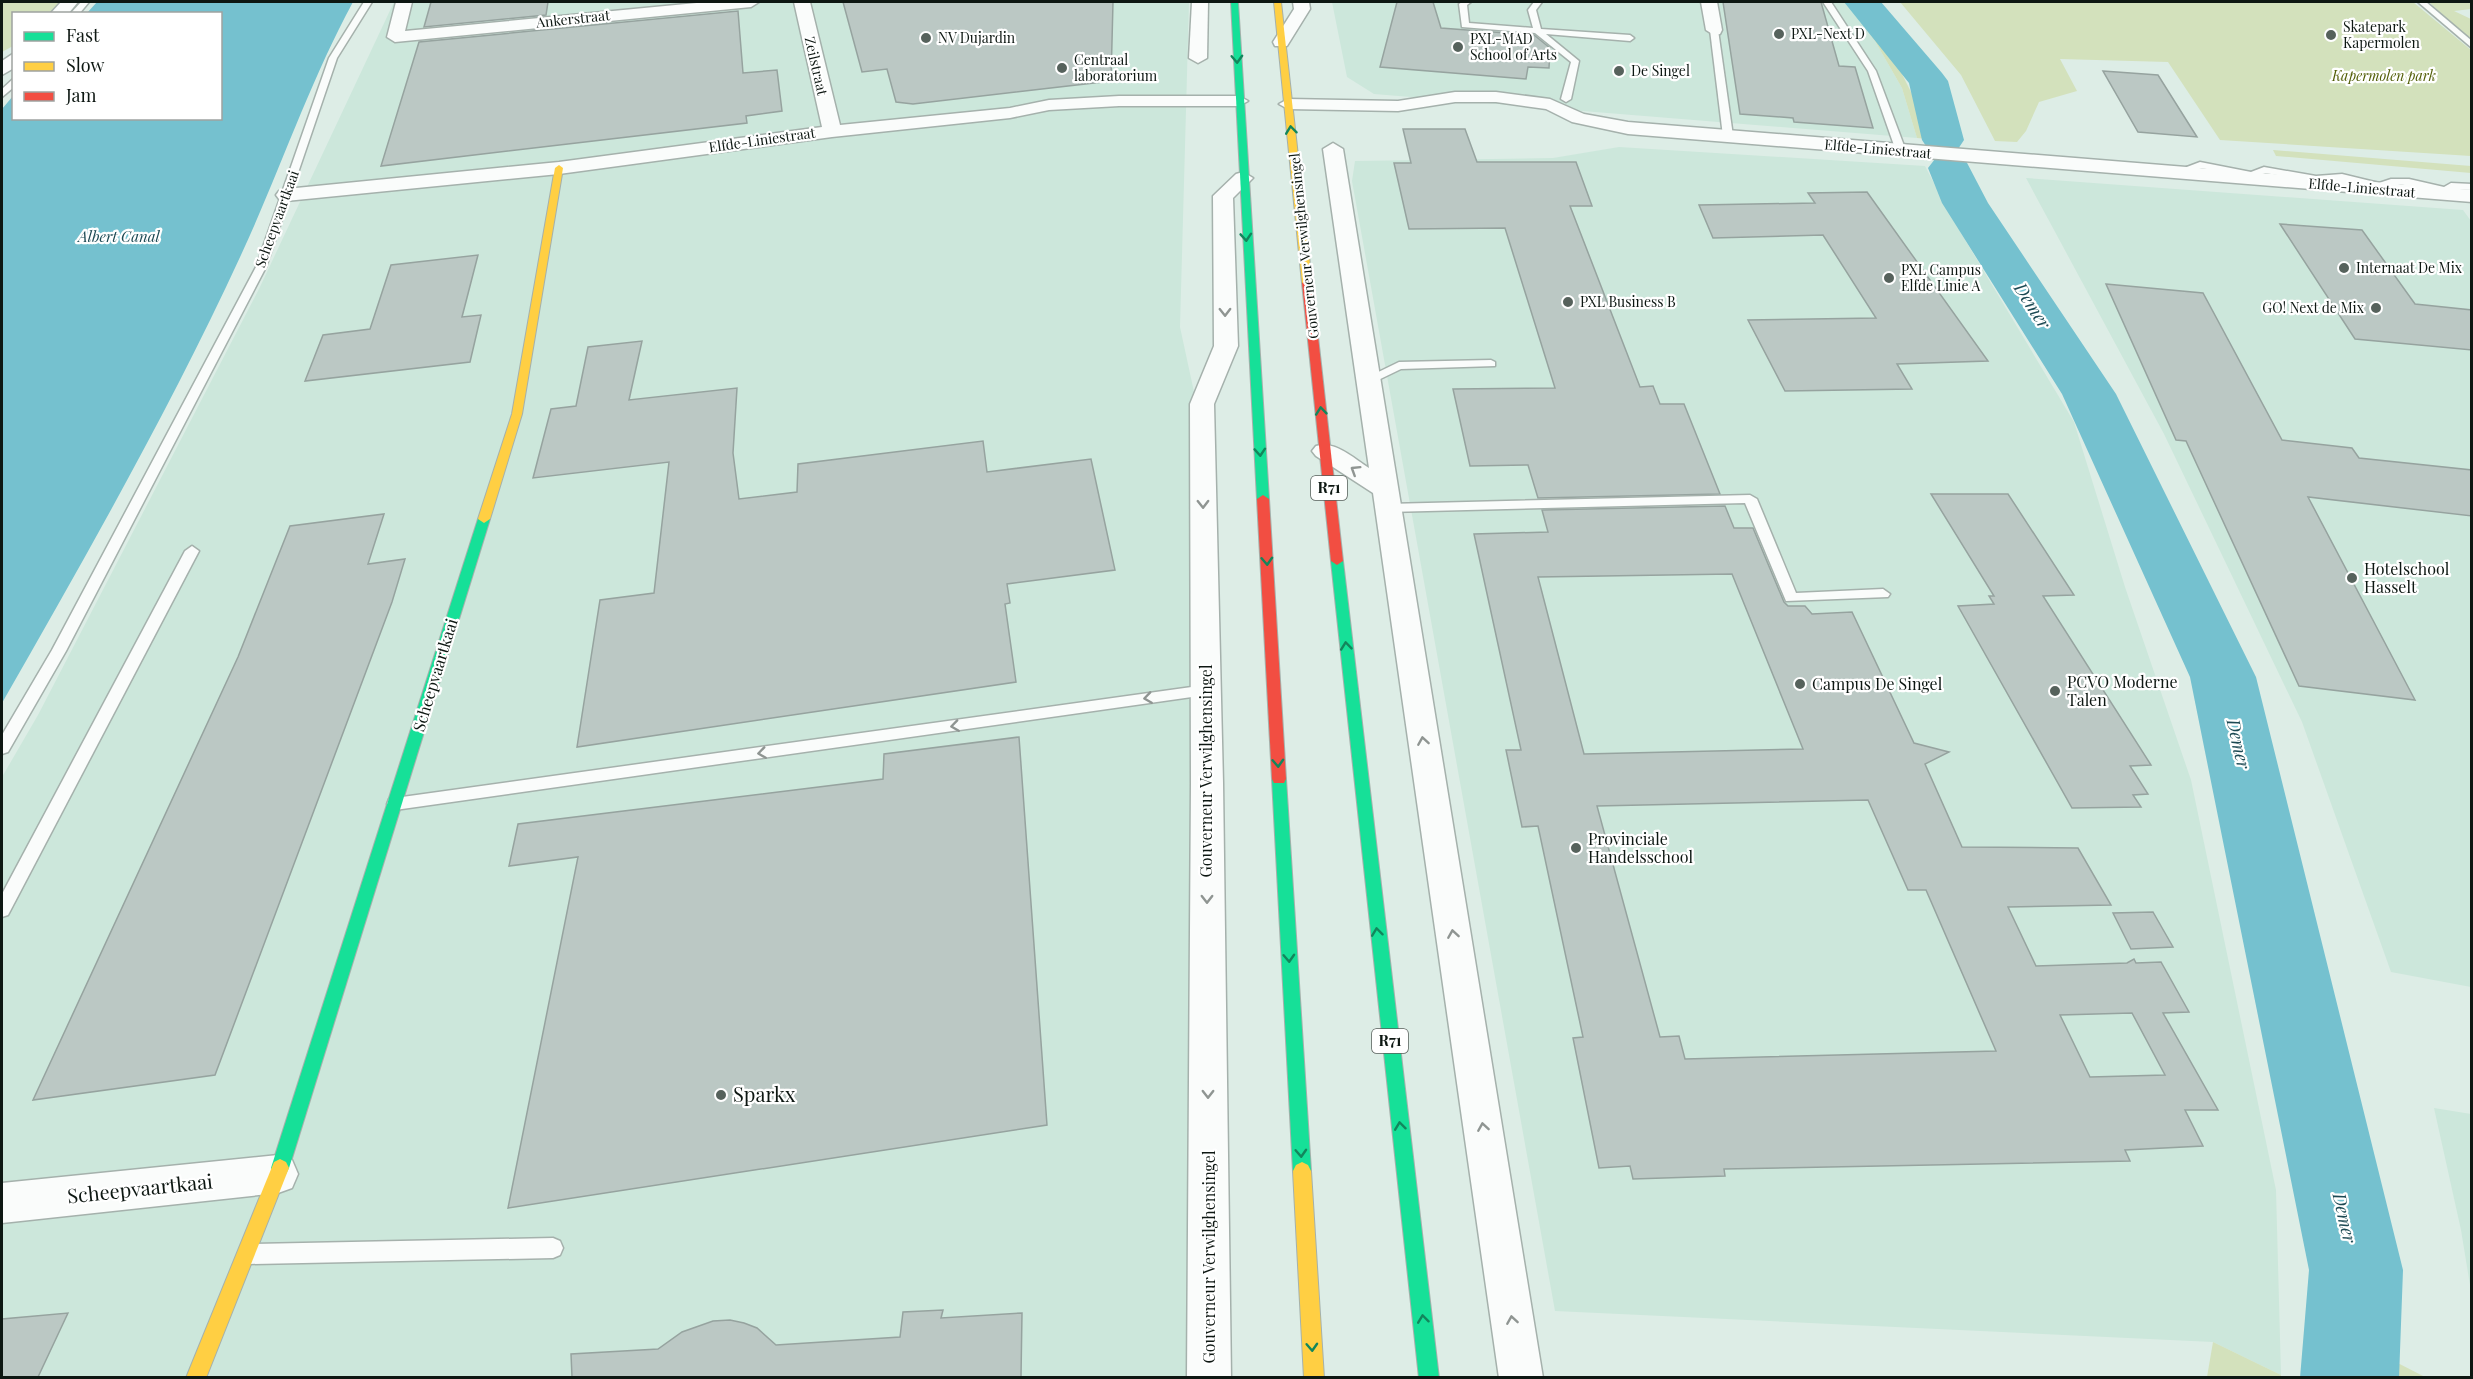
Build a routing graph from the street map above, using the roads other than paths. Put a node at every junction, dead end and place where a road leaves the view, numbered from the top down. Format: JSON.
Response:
{"nodes":[{"id":1,"x":368,"y":2,"type":"edge"},
{"id":2,"x":404,"y":2,"type":"edge"},
{"id":3,"x":575,"y":2,"type":"edge"},
{"id":4,"x":751,"y":2,"type":"edge"},
{"id":5,"x":802,"y":2,"type":"edge"},
{"id":6,"x":1200,"y":2,"type":"edge"},
{"id":7,"x":1218,"y":2,"type":"edge"},
{"id":8,"x":1276,"y":2,"type":"edge"},
{"id":9,"x":1301,"y":2,"type":"edge"},
{"id":10,"x":1467,"y":2,"type":"edge"},
{"id":11,"x":1538,"y":2,"type":"edge"},
{"id":12,"x":1709,"y":2,"type":"edge"},
{"id":13,"x":1827,"y":2,"type":"edge"},
{"id":14,"x":2422,"y":2,"type":"edge"},
{"id":15,"x":1235,"y":9,"type":"edge"},
{"id":16,"x":573,"y":19,"type":"junction"},
{"id":17,"x":1714,"y":30,"type":"joint"},
{"id":18,"x":1538,"y":32,"type":"junction"},
{"id":19,"x":1630,"y":38,"type":"dead end"},
{"id":20,"x":1281,"y":42,"type":"junction"},
{"id":21,"x":2472,"y":46,"type":"edge"},
{"id":22,"x":1198,"y":58,"type":"dead end"},
{"id":23,"x":1566,"y":99,"type":"dead end"},
{"id":24,"x":1239,"y":101,"type":"junction"},
{"id":25,"x":1258,"y":102,"type":"dead end"},
{"id":26,"x":1283,"y":104,"type":"junction"},
{"id":27,"x":832,"y":131,"type":"junction"},
{"id":28,"x":1728,"y":136,"type":"junction"},
{"id":29,"x":1333,"y":149,"type":"dead end"},
{"id":30,"x":1901,"y":151,"type":"junction"},
{"id":31,"x":559,"y":168,"type":"junction"},
{"id":32,"x":2246,"y":176,"type":"junction"},
{"id":33,"x":1243,"y":178,"type":"junction"},
{"id":34,"x":2312,"y":181,"type":"junction"},
{"id":35,"x":2377,"y":187,"type":"junction"},
{"id":36,"x":2472,"y":188,"type":"edge"},
{"id":37,"x":2444,"y":192,"type":"junction"},
{"id":38,"x":286,"y":195,"type":"junction"},
{"id":39,"x":2472,"y":196,"type":"edge"},
{"id":40,"x":1491,"y":364,"type":"dead end"},
{"id":41,"x":1368,"y":380,"type":"junction"},
{"id":42,"x":1325,"y":451,"type":"junction"},
{"id":43,"x":1386,"y":498,"type":"junction"},
{"id":44,"x":192,"y":551,"type":"dead end"},
{"id":45,"x":1883,"y":594,"type":"dead end"},
{"id":46,"x":1206,"y":690,"type":"junction"},
{"id":47,"x":2,"y":748,"type":"edge"},
{"id":48,"x":394,"y":804,"type":"junction"},
{"id":49,"x":2,"y":910,"type":"edge"},
{"id":50,"x":278,"y":1174,"type":"junction"},
{"id":51,"x":2,"y":1203,"type":"edge"},
{"id":52,"x":553,"y":1248,"type":"dead end"},
{"id":53,"x":245,"y":1254,"type":"junction"},
{"id":54,"x":196,"y":1377,"type":"edge"},
{"id":55,"x":1209,"y":1377,"type":"edge"},
{"id":56,"x":1314,"y":1377,"type":"edge"},
{"id":57,"x":1429,"y":1377,"type":"edge"},
{"id":58,"x":1521,"y":1377,"type":"edge"}],
"edges":[{"from":1,"to":38,"type":"lane","name":"Scheepvaartkaai"},
{"from":2,"to":16,"type":"street","name":"Ankerstraat"},
{"from":3,"to":16,"type":"street"},
{"from":4,"to":16,"type":"street","name":"Ankerstraat"},
{"from":5,"to":27,"type":"street","name":"Zeilstraat"},
{"from":6,"to":22,"type":"street"},
{"from":7,"to":15,"type":"street"},
{"from":8,"to":20,"type":"main road","name":"Gouverneur Verwilghensingel","number":"R71"},
{"from":9,"to":20,"type":"street"},
{"from":10,"to":18,"type":"lane"},
{"from":11,"to":18,"type":"lane"},
{"from":12,"to":17,"type":"street"},
{"from":13,"to":30,"type":"lane"},
{"from":14,"to":21,"type":"lane"},
{"from":15,"to":24,"type":"main road","one_way":true},
{"from":17,"to":28,"type":"lane"},
{"from":18,"to":19,"type":"lane"},
{"from":18,"to":23,"type":"lane"},
{"from":20,"to":26,"type":"main road","name":"Gouverneur Verwilghensingel","number":"R71"},
{"from":24,"to":25,"type":"main road"},
{"from":24,"to":27,"type":"street","name":"Elfde-Liniestraat"},
{"from":24,"to":33,"type":"main road"},
{"from":26,"to":28,"type":"street","name":"Elfde-Liniestraat"},
{"from":42,"to":26,"type":"main road","name":"Gouverneur Verwilghensingel","number":"R71","one_way":true},
{"from":27,"to":31,"type":"street","name":"Elfde-Liniestraat"},
{"from":28,"to":30,"type":"street","name":"Elfde-Liniestraat"},
{"from":29,"to":41,"type":"street"},
{"from":30,"to":32,"type":"street","name":"Elfde-Liniestraat"},
{"from":31,"to":38,"type":"street","name":"Elfde-Liniestraat"},
{"from":31,"to":48,"type":"main road","name":"Scheepvaartkaai"},
{"from":32,"to":34,"type":"street","name":"Elfde-Liniestraat"},
{"from":32,"to":34,"type":"lane"},
{"from":33,"to":46,"type":"street","name":"Gouverneur Verwilghensingel","one_way":true},
{"from":33,"to":56,"type":"main road","one_way":true},
{"from":34,"to":35,"type":"street","name":"Elfde-Liniestraat"},
{"from":34,"to":35,"type":"lane"},
{"from":35,"to":37,"type":"street","name":"Elfde-Liniestraat"},
{"from":35,"to":37,"type":"lane"},
{"from":36,"to":37,"type":"lane"},
{"from":37,"to":39,"type":"street","name":"Elfde-Liniestraat"},
{"from":38,"to":47,"type":"lane","name":"Scheepvaartkaai"},
{"from":40,"to":41,"type":"lane"},
{"from":41,"to":43,"type":"street"},
{"from":43,"to":42,"type":"street","one_way":true},
{"from":57,"to":42,"type":"main road","name":"Gouverneur Verwilghensingel","number":"R71","one_way":true},
{"from":43,"to":45,"type":"lane"},
{"from":58,"to":43,"type":"street","one_way":true},
{"from":44,"to":49,"type":"lane"},
{"from":46,"to":48,"type":"lane","one_way":true},
{"from":46,"to":55,"type":"street","name":"Gouverneur Verwilghensingel","one_way":true},
{"from":48,"to":50,"type":"main road","name":"Scheepvaartkaai"},
{"from":50,"to":51,"type":"street","name":"Scheepvaartkaai"},
{"from":50,"to":53,"type":"main road","name":"Scheepvaartkaai"},
{"from":52,"to":53,"type":"lane"},
{"from":53,"to":54,"type":"main road","name":"Scheepvaartkaai"}]}
